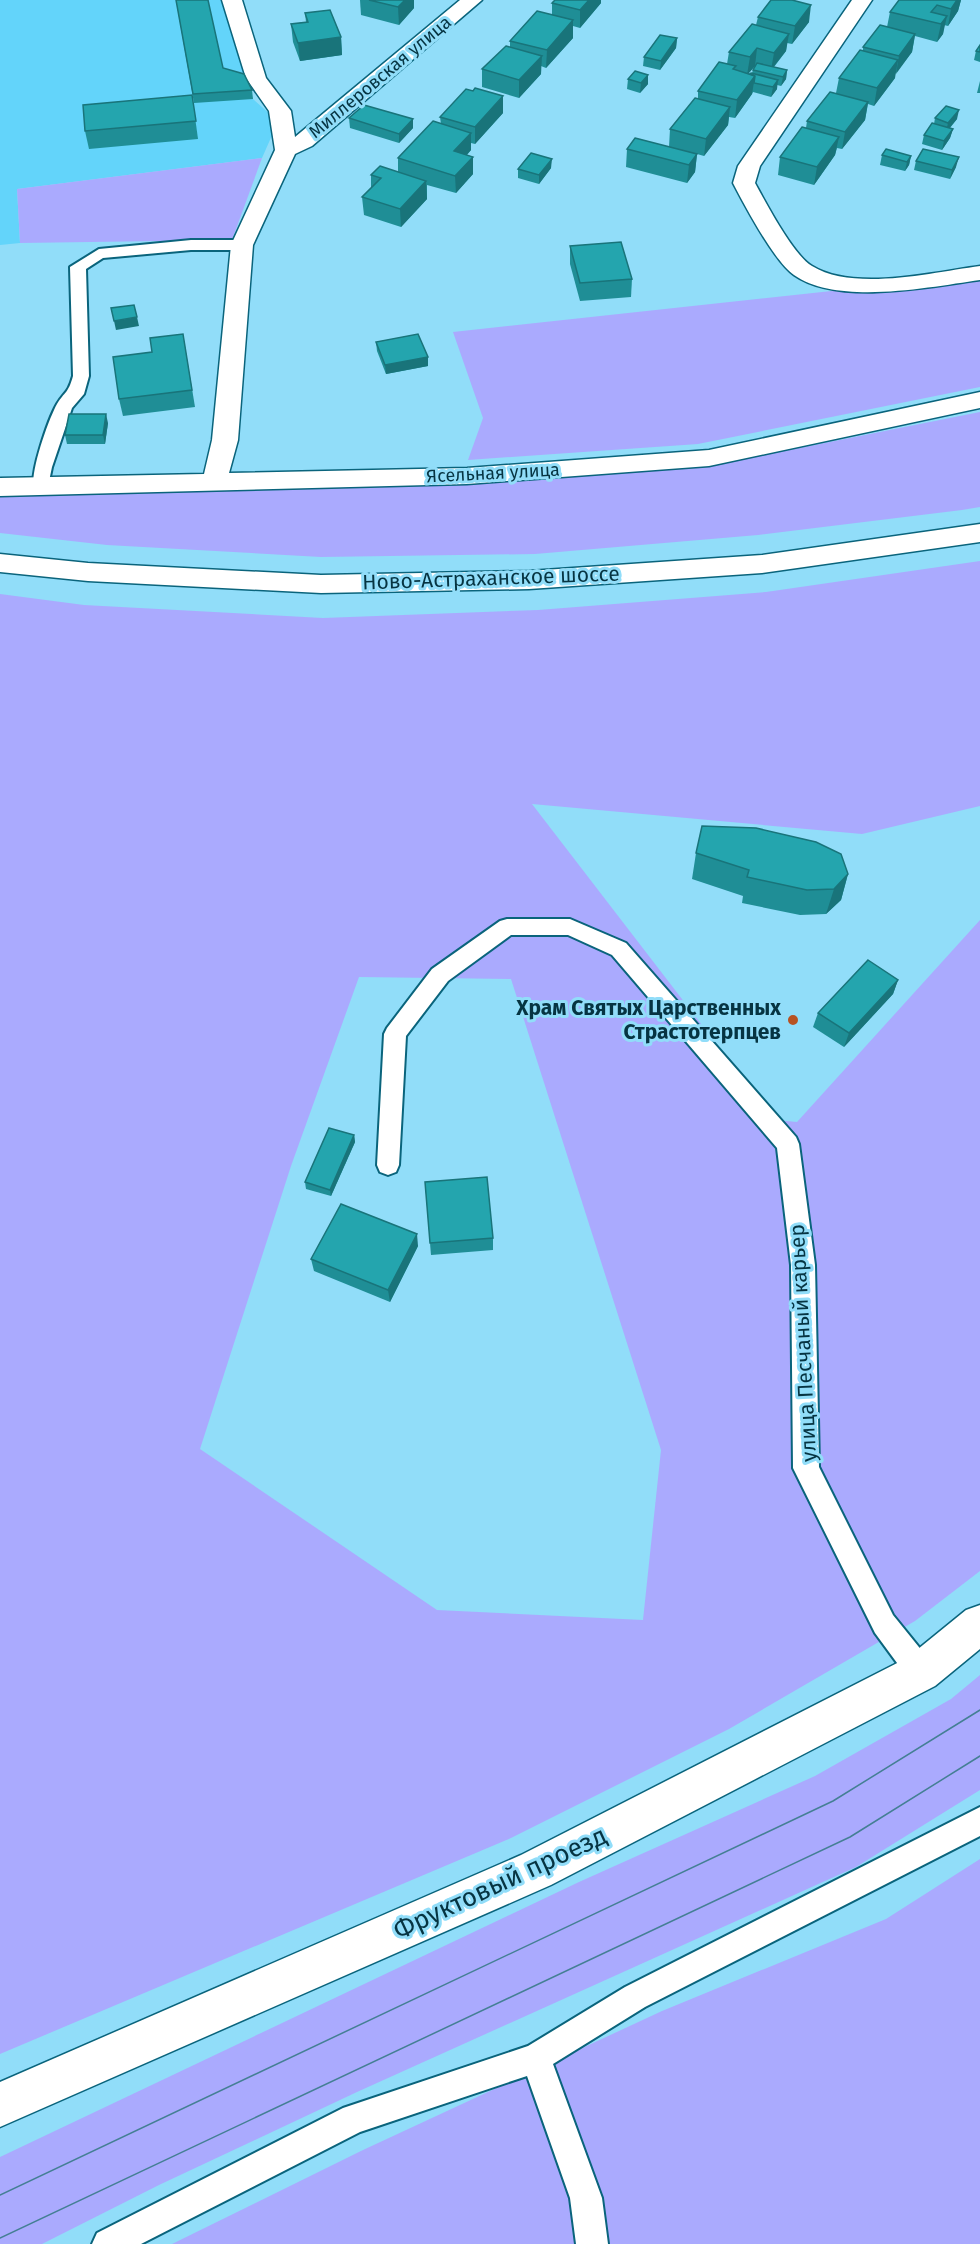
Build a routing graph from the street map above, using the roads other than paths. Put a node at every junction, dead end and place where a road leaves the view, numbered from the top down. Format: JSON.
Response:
{"nodes":[{"id":1,"x":232,"y":0,"type":"edge"},
{"id":2,"x":472,"y":0,"type":"edge"},
{"id":3,"x":862,"y":0,"type":"edge"},
{"id":4,"x":286,"y":150,"type":"junction"},
{"id":5,"x":242,"y":245,"type":"junction"},
{"id":6,"x":980,"y":273,"type":"edge"},
{"id":7,"x":980,"y":400,"type":"edge"},
{"id":8,"x":214,"y":483,"type":"junction"},
{"id":9,"x":0,"y":487,"type":"edge"},
{"id":10,"x":40,"y":487,"type":"junction"},
{"id":11,"x":980,"y":533,"type":"edge"},
{"id":12,"x":0,"y":563,"type":"edge"},
{"id":13,"x":388,"y":1165,"type":"dead end"},
{"id":14,"x":980,"y":1624,"type":"edge"},
{"id":15,"x":921,"y":1672,"type":"junction"},
{"id":16,"x":980,"y":1821,"type":"edge"},
{"id":17,"x":536,"y":2058,"type":"junction"},
{"id":18,"x":0,"y":2105,"type":"edge"},
{"id":19,"x":108,"y":2244,"type":"edge"},
{"id":20,"x":592,"y":2244,"type":"edge"}],
"edges":[{"from":1,"to":4,"type":"street"},
{"from":2,"to":4,"type":"street","name":"Миллеровская улица"},
{"from":3,"to":6,"type":"street"},
{"from":4,"to":5,"type":"street"},
{"from":5,"to":8,"type":"street"},
{"from":5,"to":10,"type":"lane"},
{"from":7,"to":8,"type":"street","name":"Ясельная улица"},
{"from":8,"to":10,"type":"street","name":"Ясельная улица"},
{"from":9,"to":10,"type":"street","name":"Ясельная улица"},
{"from":11,"to":12,"type":"street","name":"Ново-Астраханское шоссе"},
{"from":13,"to":15,"type":"lane","name":"улица Песчаный карьер"},
{"from":14,"to":15,"type":"street","name":"Фруктовый проезд"},
{"from":15,"to":18,"type":"street","name":"Фруктовый проезд"},
{"from":16,"to":17,"type":"lane"},
{"from":17,"to":19,"type":"lane"},
{"from":17,"to":20,"type":"lane"}]}
